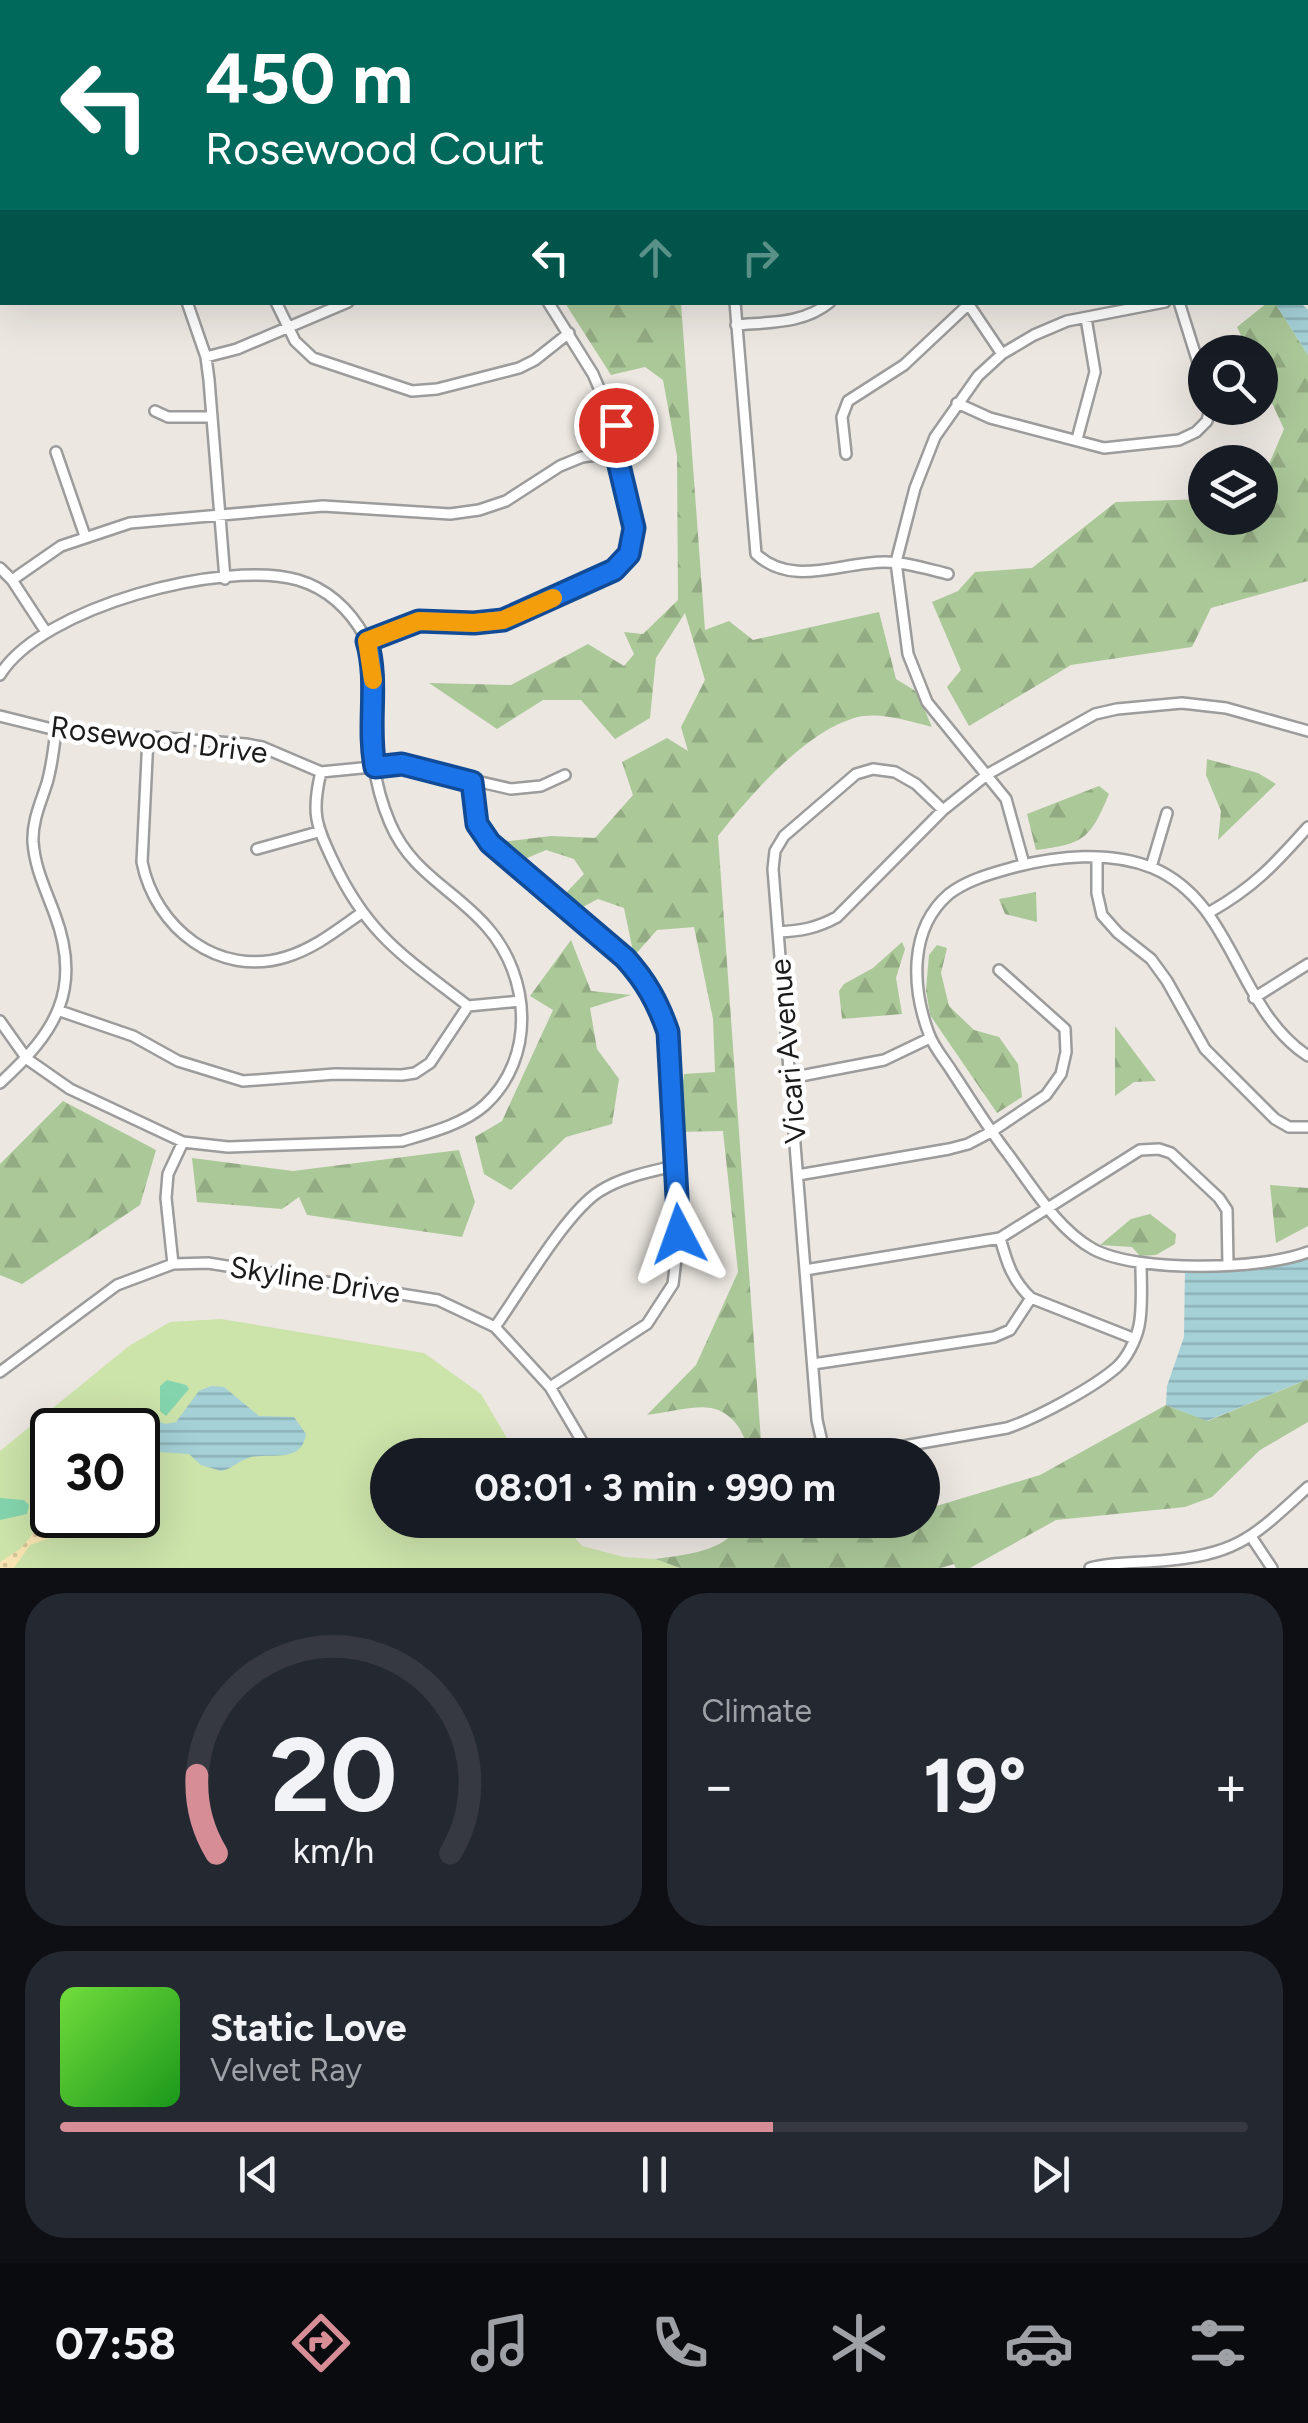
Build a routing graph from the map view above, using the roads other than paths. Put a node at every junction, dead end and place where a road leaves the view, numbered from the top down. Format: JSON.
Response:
{"nodes":[{"id":1,"x":188,"y":305,"type":"edge"},
{"id":2,"x":277,"y":305,"type":"edge"},
{"id":3,"x":341,"y":305,"type":"edge"},
{"id":4,"x":550,"y":305,"type":"edge"},
{"id":5,"x":735,"y":305,"type":"edge"},
{"id":6,"x":827,"y":305,"type":"edge"},
{"id":7,"x":967,"y":305,"type":"edge"},
{"id":8,"x":970,"y":305,"type":"edge"},
{"id":9,"x":1150,"y":305,"type":"edge"},
{"id":10,"x":1181,"y":305,"type":"edge"},
{"id":11,"x":1086,"y":318,"type":"junction"},
{"id":12,"x":736,"y":325,"type":"junction"},
{"id":13,"x":287,"y":328,"type":"junction"},
{"id":14,"x":569,"y":333,"type":"junction"},
{"id":15,"x":1190,"y":335,"type":"edge"},
{"id":16,"x":1002,"y":354,"type":"junction"},
{"id":17,"x":206,"y":357,"type":"junction"},
{"id":18,"x":957,"y":403,"type":"junction"},
{"id":19,"x":155,"y":411,"type":"dead end"},
{"id":20,"x":211,"y":417,"type":"junction"},
{"id":21,"x":1203,"y":425,"type":"edge"},
{"id":22,"x":1078,"y":439,"type":"junction"},
{"id":23,"x":56,"y":452,"type":"dead end"},
{"id":24,"x":618,"y":452,"type":"junction"},
{"id":25,"x":846,"y":454,"type":"dead end"},
{"id":26,"x":221,"y":517,"type":"junction"},
{"id":27,"x":85,"y":536,"type":"junction"},
{"id":28,"x":896,"y":562,"type":"junction"},
{"id":29,"x":0,"y":568,"type":"edge"},
{"id":30,"x":948,"y":574,"type":"dead end"},
{"id":31,"x":225,"y":579,"type":"junction"},
{"id":32,"x":12,"y":580,"type":"junction"},
{"id":33,"x":46,"y":632,"type":"junction"},
{"id":34,"x":367,"y":641,"type":"junction"},
{"id":35,"x":0,"y":675,"type":"edge"},
{"id":36,"x":0,"y":716,"type":"edge"},
{"id":37,"x":56,"y":730,"type":"junction"},
{"id":38,"x":1308,"y":731,"type":"edge"},
{"id":39,"x":148,"y":737,"type":"junction"},
{"id":40,"x":375,"y":767,"type":"junction"},
{"id":41,"x":321,"y":772,"type":"junction"},
{"id":42,"x":988,"y":774,"type":"junction"},
{"id":43,"x":565,"y":775,"type":"dead end"},
{"id":44,"x":472,"y":782,"type":"junction"},
{"id":45,"x":943,"y":810,"type":"junction"},
{"id":46,"x":1167,"y":813,"type":"dead end"},
{"id":47,"x":1308,"y":826,"type":"edge"},
{"id":48,"x":318,"y":832,"type":"junction"},
{"id":49,"x":257,"y":849,"type":"dead end"},
{"id":50,"x":1097,"y":857,"type":"junction"},
{"id":51,"x":1024,"y":864,"type":"junction"},
{"id":52,"x":1151,"y":867,"type":"junction"},
{"id":53,"x":1210,"y":912,"type":"junction"},
{"id":54,"x":360,"y":914,"type":"junction"},
{"id":55,"x":778,"y":932,"type":"junction"},
{"id":56,"x":1308,"y":964,"type":"edge"},
{"id":57,"x":999,"y":970,"type":"dead end"},
{"id":58,"x":1254,"y":998,"type":"junction"},
{"id":59,"x":520,"y":1001,"type":"junction"},
{"id":60,"x":468,"y":1006,"type":"junction"},
{"id":61,"x":60,"y":1011,"type":"junction"},
{"id":62,"x":0,"y":1021,"type":"edge"},
{"id":63,"x":930,"y":1038,"type":"junction"},
{"id":64,"x":1308,"y":1056,"type":"edge"},
{"id":65,"x":27,"y":1058,"type":"junction"},
{"id":66,"x":790,"y":1078,"type":"junction"},
{"id":67,"x":0,"y":1082,"type":"edge"},
{"id":68,"x":1308,"y":1127,"type":"edge"},
{"id":69,"x":991,"y":1132,"type":"junction"},
{"id":70,"x":183,"y":1142,"type":"junction"},
{"id":71,"x":674,"y":1166,"type":"junction"},
{"id":72,"x":798,"y":1175,"type":"junction"},
{"id":73,"x":1050,"y":1209,"type":"junction"},
{"id":74,"x":1000,"y":1238,"type":"junction"},
{"id":75,"x":1308,"y":1252,"type":"edge"},
{"id":76,"x":173,"y":1264,"type":"junction"},
{"id":77,"x":1141,"y":1264,"type":"junction"},
{"id":78,"x":1228,"y":1265,"type":"junction"},
{"id":79,"x":805,"y":1270,"type":"junction"},
{"id":80,"x":1031,"y":1298,"type":"junction"},
{"id":81,"x":495,"y":1326,"type":"junction"},
{"id":82,"x":1135,"y":1338,"type":"junction"},
{"id":83,"x":813,"y":1364,"type":"junction"},
{"id":84,"x":2,"y":1366,"type":"edge"},
{"id":85,"x":550,"y":1387,"type":"junction"},
{"id":86,"x":580,"y":1438,"type":"edge"},
{"id":87,"x":822,"y":1438,"type":"edge"},
{"id":88,"x":940,"y":1441,"type":"edge"},
{"id":89,"x":1308,"y":1486,"type":"edge"},
{"id":90,"x":1252,"y":1538,"type":"junction"},
{"id":91,"x":1090,"y":1568,"type":"edge"},
{"id":92,"x":1272,"y":1568,"type":"edge"}],
"edges":[{"from":1,"to":17,"type":"street"},
{"from":2,"to":13,"type":"street"},
{"from":3,"to":13,"type":"street"},
{"from":4,"to":14,"type":"street"},
{"from":5,"to":12,"type":"street"},
{"from":6,"to":12,"type":"street"},
{"from":7,"to":25,"type":"street"},
{"from":8,"to":16,"type":"street"},
{"from":9,"to":11,"type":"street"},
{"from":10,"to":15,"type":"street"},
{"from":11,"to":16,"type":"street"},
{"from":11,"to":22,"type":"street"},
{"from":12,"to":28,"type":"street"},
{"from":13,"to":14,"type":"street"},
{"from":13,"to":17,"type":"street"},
{"from":14,"to":24,"type":"street"},
{"from":16,"to":18,"type":"street"},
{"from":17,"to":20,"type":"street"},
{"from":18,"to":22,"type":"street"},
{"from":18,"to":28,"type":"street"},
{"from":19,"to":20,"type":"street"},
{"from":20,"to":26,"type":"street"},
{"from":21,"to":22,"type":"street"},
{"from":23,"to":27,"type":"street"},
{"from":24,"to":26,"type":"street"},
{"from":24,"to":34,"type":"street"},
{"from":26,"to":27,"type":"street"},
{"from":26,"to":31,"type":"street"},
{"from":27,"to":32,"type":"street"},
{"from":28,"to":30,"type":"street"},
{"from":28,"to":42,"type":"street"},
{"from":29,"to":32,"type":"street"},
{"from":31,"to":33,"type":"street"},
{"from":31,"to":34,"type":"street"},
{"from":32,"to":33,"type":"street"},
{"from":33,"to":35,"type":"street"},
{"from":34,"to":40,"type":"street"},
{"from":36,"to":37,"type":"street","name":"Rosewood Drive"},
{"from":37,"to":39,"type":"street","name":"Rosewood Drive"},
{"from":37,"to":61,"type":"street"},
{"from":38,"to":42,"type":"street"},
{"from":39,"to":41,"type":"street","name":"Rosewood Drive"},
{"from":39,"to":54,"type":"street"},
{"from":40,"to":41,"type":"street","name":"Rosewood Drive"},
{"from":40,"to":44,"type":"street","name":"Rosewood Drive"},
{"from":40,"to":59,"type":"street"},
{"from":41,"to":48,"type":"street"},
{"from":42,"to":45,"type":"street"},
{"from":42,"to":51,"type":"street"},
{"from":43,"to":44,"type":"street","name":"Rosewood Drive"},
{"from":44,"to":71,"type":"street"},
{"from":45,"to":55,"type":"street"},
{"from":45,"to":55,"type":"street","name":"Vicari Avenue"},
{"from":46,"to":52,"type":"street"},
{"from":47,"to":53,"type":"street"},
{"from":48,"to":49,"type":"street"},
{"from":48,"to":54,"type":"street"},
{"from":50,"to":51,"type":"street"},
{"from":50,"to":52,"type":"street"},
{"from":50,"to":68,"type":"street"},
{"from":51,"to":63,"type":"street"},
{"from":52,"to":53,"type":"street"},
{"from":53,"to":58,"type":"street"},
{"from":54,"to":60,"type":"street"},
{"from":55,"to":66,"type":"street","name":"Vicari Avenue"},
{"from":56,"to":58,"type":"street"},
{"from":57,"to":69,"type":"street"},
{"from":58,"to":64,"type":"street"},
{"from":59,"to":60,"type":"street"},
{"from":59,"to":70,"type":"street"},
{"from":60,"to":61,"type":"street"},
{"from":61,"to":65,"type":"street"},
{"from":62,"to":65,"type":"street"},
{"from":63,"to":66,"type":"street"},
{"from":63,"to":69,"type":"street"},
{"from":65,"to":67,"type":"street"},
{"from":65,"to":70,"type":"street"},
{"from":66,"to":72,"type":"street","name":"Vicari Avenue"},
{"from":69,"to":72,"type":"street"},
{"from":69,"to":73,"type":"street"},
{"from":70,"to":76,"type":"street"},
{"from":71,"to":81,"type":"street"},
{"from":71,"to":85,"type":"street"},
{"from":72,"to":79,"type":"street","name":"Vicari Avenue"},
{"from":73,"to":74,"type":"street"},
{"from":73,"to":77,"type":"street"},
{"from":73,"to":78,"type":"street"},
{"from":74,"to":79,"type":"street"},
{"from":74,"to":80,"type":"street"},
{"from":75,"to":78,"type":"street"},
{"from":76,"to":81,"type":"street","name":"Skyline Drive"},
{"from":76,"to":84,"type":"street","name":"Skyline Drive"},
{"from":77,"to":78,"type":"street"},
{"from":77,"to":82,"type":"street"},
{"from":79,"to":83,"type":"street","name":"Vicari Avenue"},
{"from":80,"to":82,"type":"street"},
{"from":80,"to":83,"type":"street"},
{"from":81,"to":85,"type":"street","name":"Skyline Drive"},
{"from":82,"to":88,"type":"street"},
{"from":83,"to":87,"type":"street","name":"Vicari Avenue"},
{"from":85,"to":86,"type":"street","name":"Skyline Drive"},
{"from":89,"to":90,"type":"street"},
{"from":90,"to":91,"type":"street"},
{"from":90,"to":92,"type":"street"}]}
